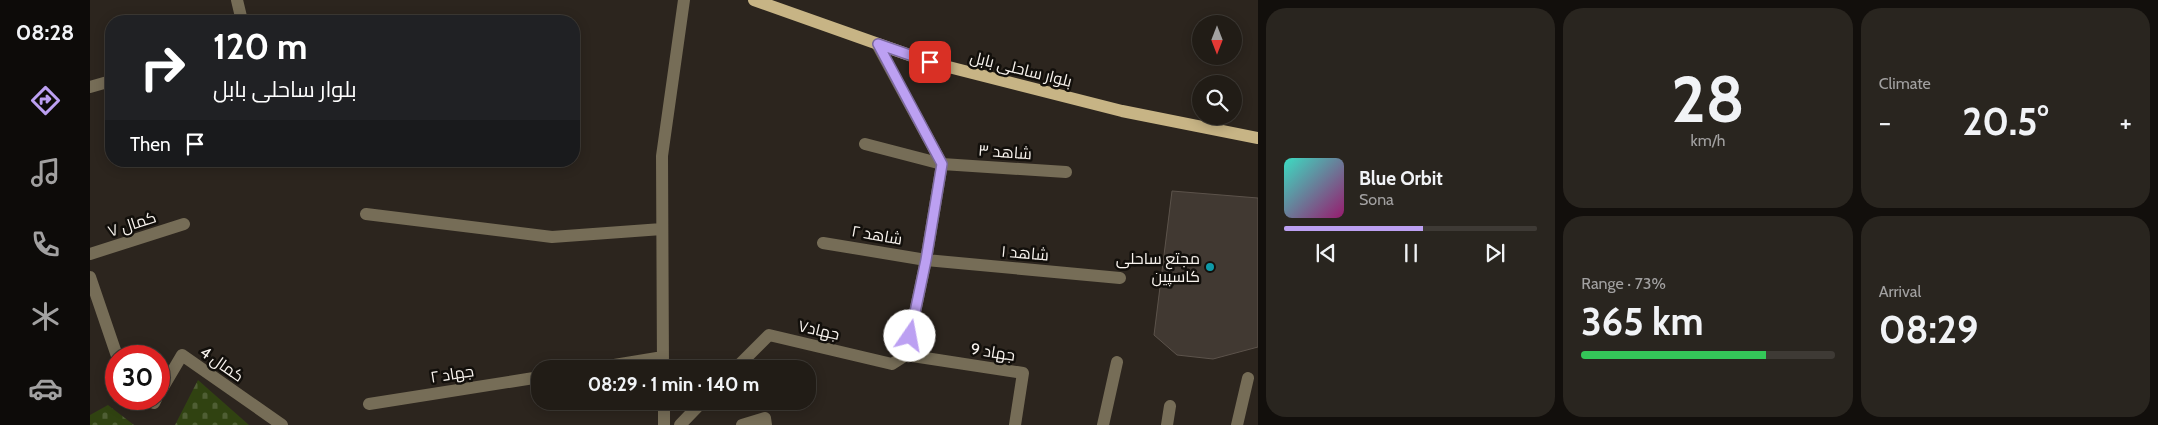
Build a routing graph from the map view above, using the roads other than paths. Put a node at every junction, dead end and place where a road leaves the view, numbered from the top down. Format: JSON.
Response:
{"nodes":[{"id":1,"x":237,"y":0,"type":"edge"},
{"id":2,"x":684,"y":0,"type":"edge"},
{"id":3,"x":754,"y":0,"type":"edge"},
{"id":4,"x":241,"y":15,"type":"edge"},
{"id":5,"x":878,"y":44,"type":"junction"},
{"id":6,"x":105,"y":83,"type":"edge"},
{"id":7,"x":90,"y":87,"type":"edge"},
{"id":8,"x":1258,"y":138,"type":"edge"},
{"id":9,"x":865,"y":144,"type":"dead end"},
{"id":10,"x":942,"y":164,"type":"junction"},
{"id":11,"x":1066,"y":172,"type":"dead end"},
{"id":12,"x":366,"y":214,"type":"dead end"},
{"id":13,"x":184,"y":224,"type":"dead end"},
{"id":14,"x":662,"y":229,"type":"junction"},
{"id":15,"x":823,"y":242,"type":"dead end"},
{"id":16,"x":90,"y":254,"type":"edge"},
{"id":17,"x":926,"y":260,"type":"junction"},
{"id":18,"x":90,"y":277,"type":"edge"},
{"id":19,"x":1120,"y":278,"type":"dead end"},
{"id":20,"x":113,"y":345,"type":"edge"},
{"id":21,"x":906,"y":355,"type":"junction"},
{"id":22,"x":663,"y":360,"type":"edge"},
{"id":23,"x":744,"y":360,"type":"edge"},
{"id":24,"x":1117,"y":362,"type":"dead end"},
{"id":25,"x":170,"y":375,"type":"edge"},
{"id":26,"x":531,"y":378,"type":"edge"},
{"id":27,"x":1248,"y":378,"type":"dead end"},
{"id":28,"x":369,"y":404,"type":"dead end"},
{"id":29,"x":1170,"y":406,"type":"dead end"},
{"id":30,"x":664,"y":410,"type":"edge"},
{"id":31,"x":694,"y":410,"type":"edge"},
{"id":32,"x":282,"y":425,"type":"edge"},
{"id":33,"x":664,"y":425,"type":"edge"},
{"id":34,"x":680,"y":425,"type":"edge"},
{"id":35,"x":742,"y":425,"type":"edge"},
{"id":36,"x":766,"y":425,"type":"edge"},
{"id":37,"x":1015,"y":425,"type":"edge"},
{"id":38,"x":1103,"y":425,"type":"edge"},
{"id":39,"x":1168,"y":425,"type":"edge"},
{"id":40,"x":1237,"y":425,"type":"edge"}],
"edges":[{"from":1,"to":4,"type":"street"},
{"from":2,"to":14,"type":"street"},
{"from":3,"to":5,"type":"main road","name":"بلوار ساحلی بابل"},
{"from":5,"to":8,"type":"main road","name":"بلوار ساحلی بابل"},
{"from":5,"to":10,"type":"street"},
{"from":6,"to":7,"type":"street"},
{"from":9,"to":10,"type":"street","name":"شاهد ۳"},
{"from":10,"to":11,"type":"street","name":"شاهد ۳"},
{"from":10,"to":17,"type":"street"},
{"from":12,"to":14,"type":"street"},
{"from":13,"to":16,"type":"street","name":"کمال ۷"},
{"from":14,"to":22,"type":"street"},
{"from":15,"to":17,"type":"street","name":"شاهد ۲"},
{"from":17,"to":19,"type":"street","name":"شاهد ۱"},
{"from":17,"to":21,"type":"street"},
{"from":18,"to":20,"type":"street"},
{"from":21,"to":23,"type":"street","name":"جهاد۷"},
{"from":21,"to":37,"type":"street","name":"جهاد 9"},
{"from":24,"to":38,"type":"street"},
{"from":25,"to":32,"type":"street","name":"کمال 4"},
{"from":26,"to":28,"type":"street","name":"جهاد ۲"},
{"from":27,"to":40,"type":"street"},
{"from":29,"to":39,"type":"street"},
{"from":30,"to":33,"type":"street"},
{"from":31,"to":34,"type":"street"},
{"from":35,"to":36,"type":"street"}]}
